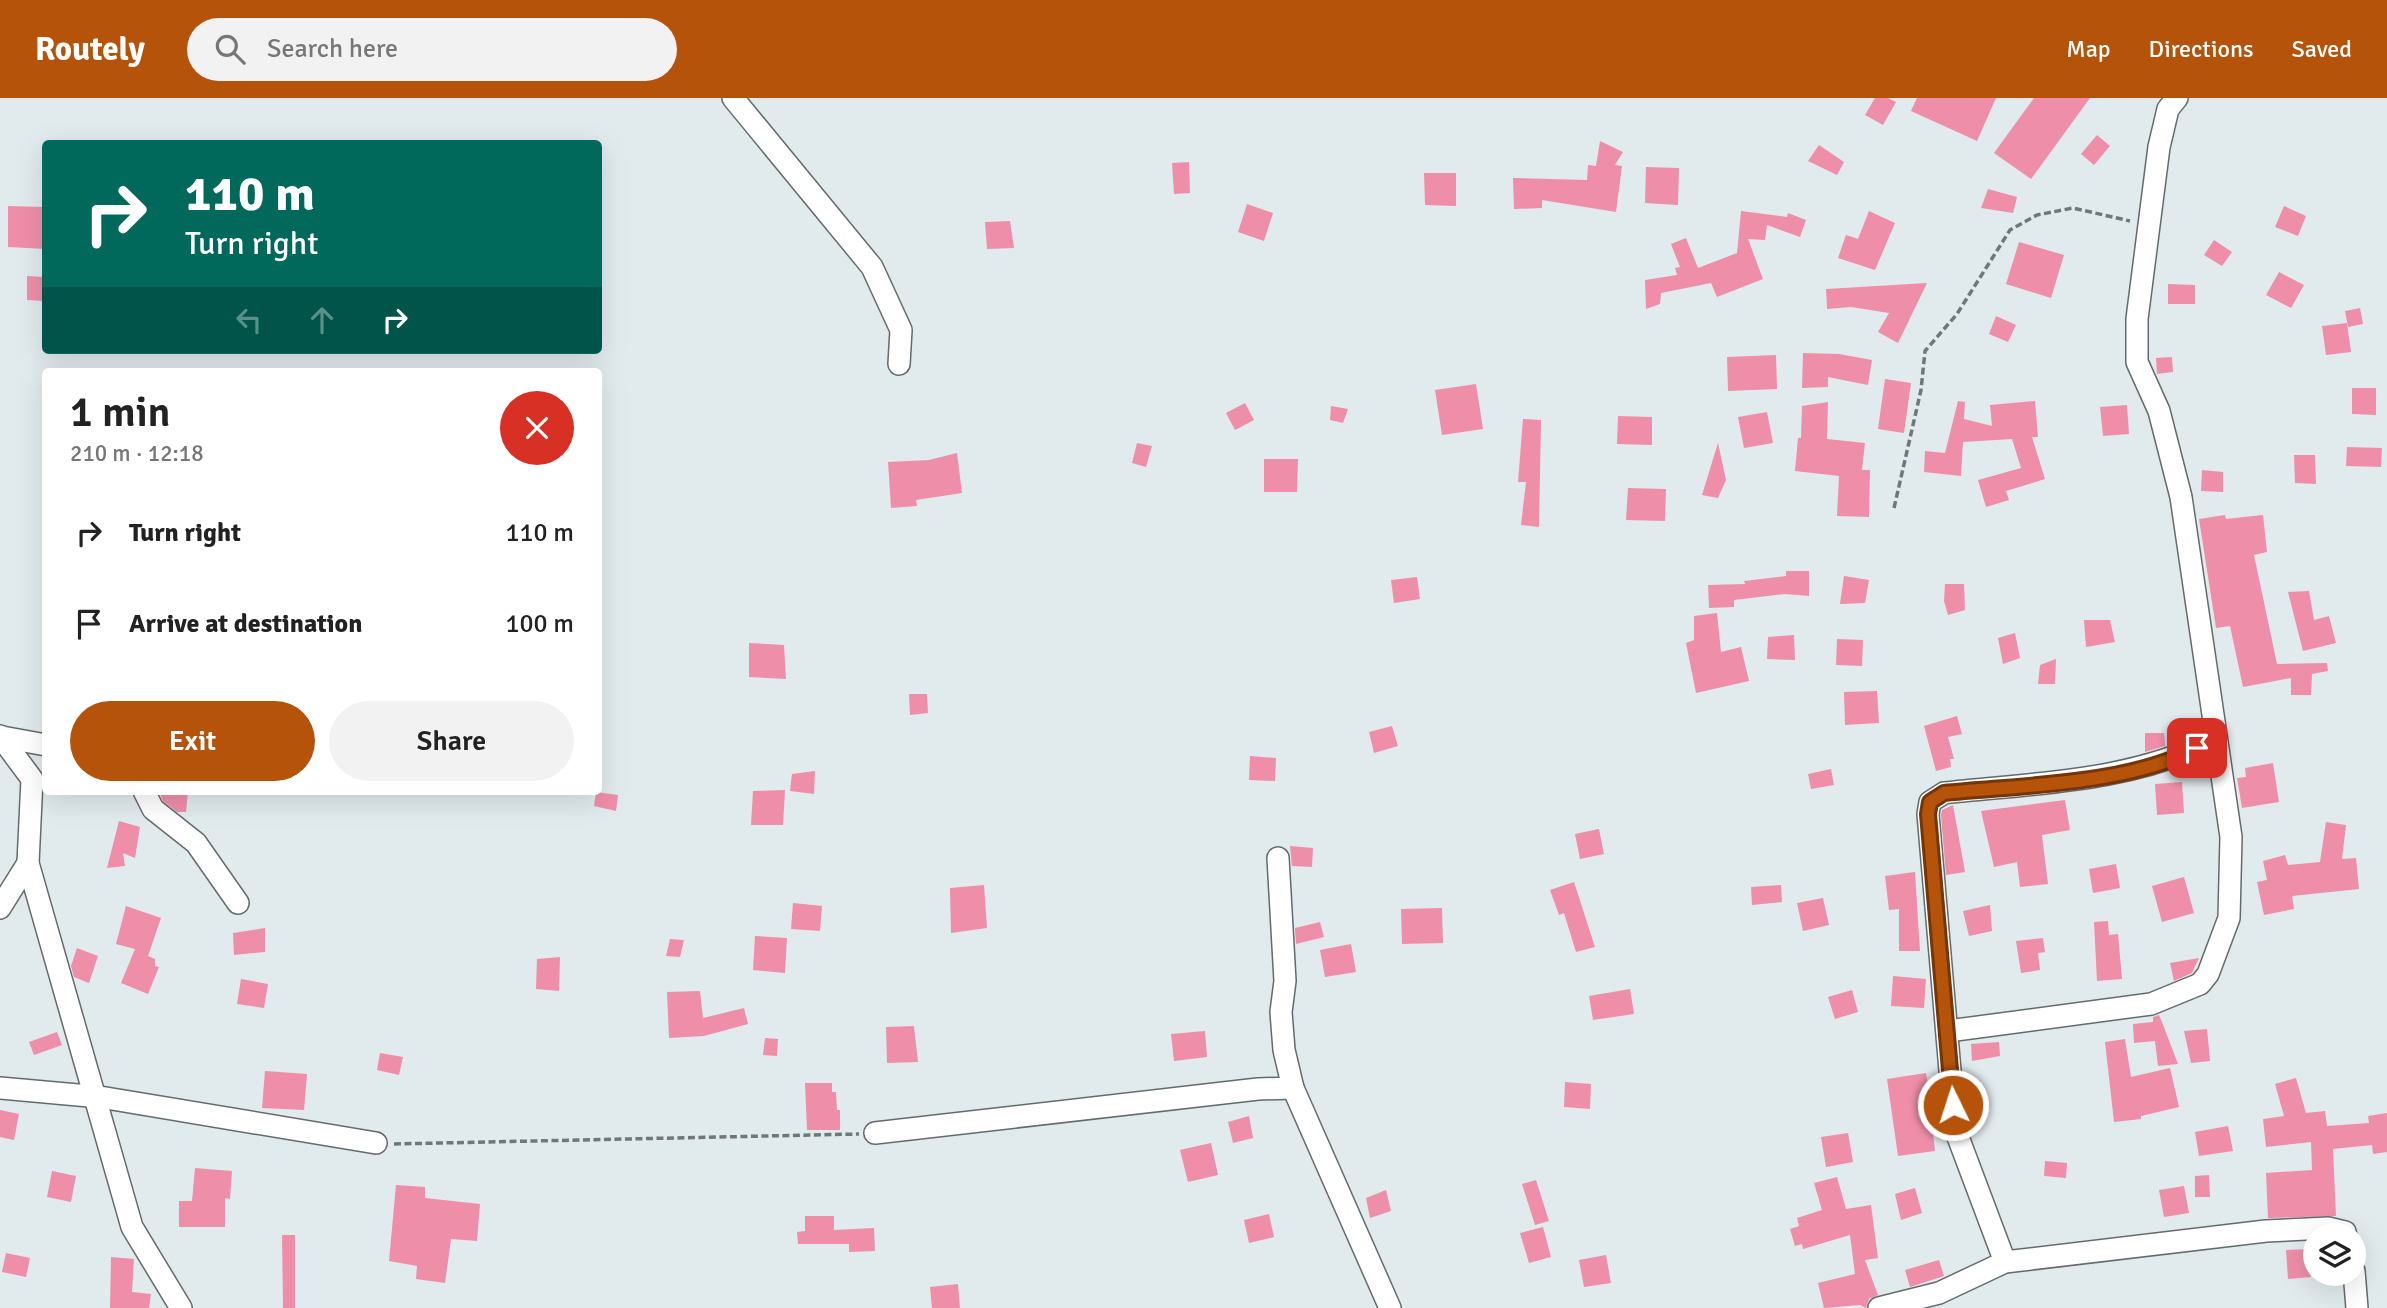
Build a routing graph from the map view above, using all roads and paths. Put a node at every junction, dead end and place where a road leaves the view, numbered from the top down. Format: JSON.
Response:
{"nodes":[{"id":1,"x":733,"y":98,"type":"edge"},
{"id":2,"x":2177,"y":98,"type":"edge"},
{"id":3,"x":2150,"y":225,"type":"junction"},
{"id":4,"x":900,"y":364,"type":"dead end"},
{"id":5,"x":1894,"y":508,"type":"dead end"},
{"id":6,"x":1,"y":736,"type":"edge"},
{"id":7,"x":2215,"y":739,"type":"junction"},
{"id":8,"x":42,"y":744,"type":"edge"},
{"id":9,"x":146,"y":795,"type":"edge"},
{"id":10,"x":1278,"y":858,"type":"dead end"},
{"id":11,"x":28,"y":863,"type":"junction"},
{"id":12,"x":238,"y":903,"type":"dead end"},
{"id":13,"x":0,"y":908,"type":"edge"},
{"id":14,"x":1948,"y":1031,"type":"junction"},
{"id":15,"x":0,"y":1088,"type":"edge"},
{"id":16,"x":1293,"y":1088,"type":"junction"},
{"id":17,"x":95,"y":1097,"type":"junction"},
{"id":18,"x":875,"y":1133,"type":"joint"},
{"id":19,"x":376,"y":1143,"type":"joint"},
{"id":20,"x":2303,"y":1229,"type":"edge"},
{"id":21,"x":2005,"y":1262,"type":"junction"},
{"id":22,"x":2355,"y":1286,"type":"edge"},
{"id":23,"x":181,"y":1308,"type":"edge"},
{"id":24,"x":1390,"y":1308,"type":"edge"},
{"id":25,"x":1879,"y":1308,"type":"edge"},
{"id":26,"x":2357,"y":1308,"type":"edge"}],
"edges":[{"from":1,"to":4,"type":"street"},
{"from":2,"to":3,"type":"street"},
{"from":3,"to":5,"type":"path"},
{"from":3,"to":7,"type":"street"},
{"from":6,"to":8,"type":"street"},
{"from":6,"to":11,"type":"street"},
{"from":7,"to":14,"type":"street"},
{"from":7,"to":14,"type":"street"},
{"from":9,"to":12,"type":"street"},
{"from":10,"to":16,"type":"street"},
{"from":11,"to":13,"type":"street"},
{"from":11,"to":17,"type":"street"},
{"from":14,"to":21,"type":"street"},
{"from":15,"to":17,"type":"street"},
{"from":16,"to":18,"type":"street"},
{"from":16,"to":24,"type":"street"},
{"from":17,"to":19,"type":"street"},
{"from":17,"to":23,"type":"street"},
{"from":18,"to":19,"type":"path"},
{"from":20,"to":21,"type":"street"},
{"from":21,"to":25,"type":"street"},
{"from":22,"to":26,"type":"street"}]}
